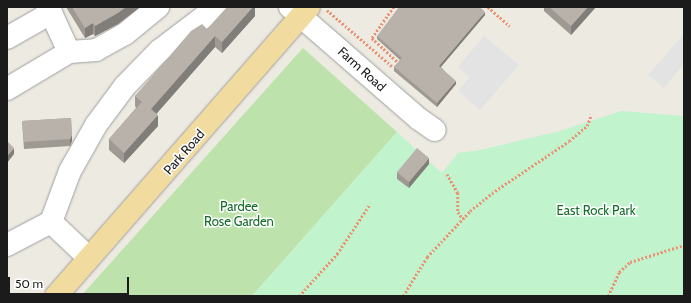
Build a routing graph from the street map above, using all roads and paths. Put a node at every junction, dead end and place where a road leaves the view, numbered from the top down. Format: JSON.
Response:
{"nodes":[{"id":1,"x":158,"y":7,"type":"edge"},
{"id":2,"x":217,"y":7,"type":"edge"},
{"id":3,"x":324,"y":7,"type":"edge"},
{"id":4,"x":394,"y":7,"type":"edge"},
{"id":5,"x":488,"y":7,"type":"edge"},
{"id":6,"x":49,"y":10,"type":"edge"},
{"id":7,"x":300,"y":10,"type":"edge"},
{"id":8,"x":510,"y":26,"type":"dead end"},
{"id":9,"x":7,"y":38,"type":"edge"},
{"id":10,"x":381,"y":48,"type":"junction"},
{"id":11,"x":69,"y":52,"type":"junction"},
{"id":12,"x":376,"y":53,"type":"junction"},
{"id":13,"x":400,"y":64,"type":"edge"},
{"id":14,"x":393,"y":68,"type":"edge"},
{"id":15,"x":7,"y":89,"type":"edge"},
{"id":16,"x":591,"y":115,"type":"dead end"},
{"id":17,"x":436,"y":130,"type":"dead end"},
{"id":18,"x":446,"y":174,"type":"dead end"},
{"id":19,"x":370,"y":204,"type":"dead end"},
{"id":20,"x":463,"y":219,"type":"junction"},
{"id":21,"x":51,"y":222,"type":"junction"},
{"id":22,"x":7,"y":245,"type":"edge"},
{"id":23,"x":684,"y":245,"type":"edge"},
{"id":24,"x":89,"y":258,"type":"junction"},
{"id":25,"x":56,"y":296,"type":"edge"},
{"id":26,"x":299,"y":296,"type":"edge"},
{"id":27,"x":402,"y":296,"type":"edge"},
{"id":28,"x":608,"y":296,"type":"edge"}],
"edges":[{"from":1,"to":11,"type":"street"},
{"from":2,"to":21,"type":"street"},
{"from":3,"to":12,"type":"path"},
{"from":4,"to":10,"type":"path"},
{"from":5,"to":8,"type":"path"},
{"from":6,"to":9,"type":"street"},
{"from":6,"to":11,"type":"street"},
{"from":7,"to":17,"type":"street","name":"Farm Road"},
{"from":7,"to":24,"type":"main road","name":"Park Road"},
{"from":10,"to":12,"type":"path"},
{"from":10,"to":13,"type":"path"},
{"from":11,"to":15,"type":"street"},
{"from":12,"to":14,"type":"path"},
{"from":16,"to":20,"type":"path"},
{"from":18,"to":20,"type":"path"},
{"from":19,"to":26,"type":"path"},
{"from":20,"to":27,"type":"path"},
{"from":21,"to":22,"type":"street"},
{"from":21,"to":24,"type":"street"},
{"from":23,"to":28,"type":"path"},
{"from":24,"to":25,"type":"main road","name":"Park Road"}]}
